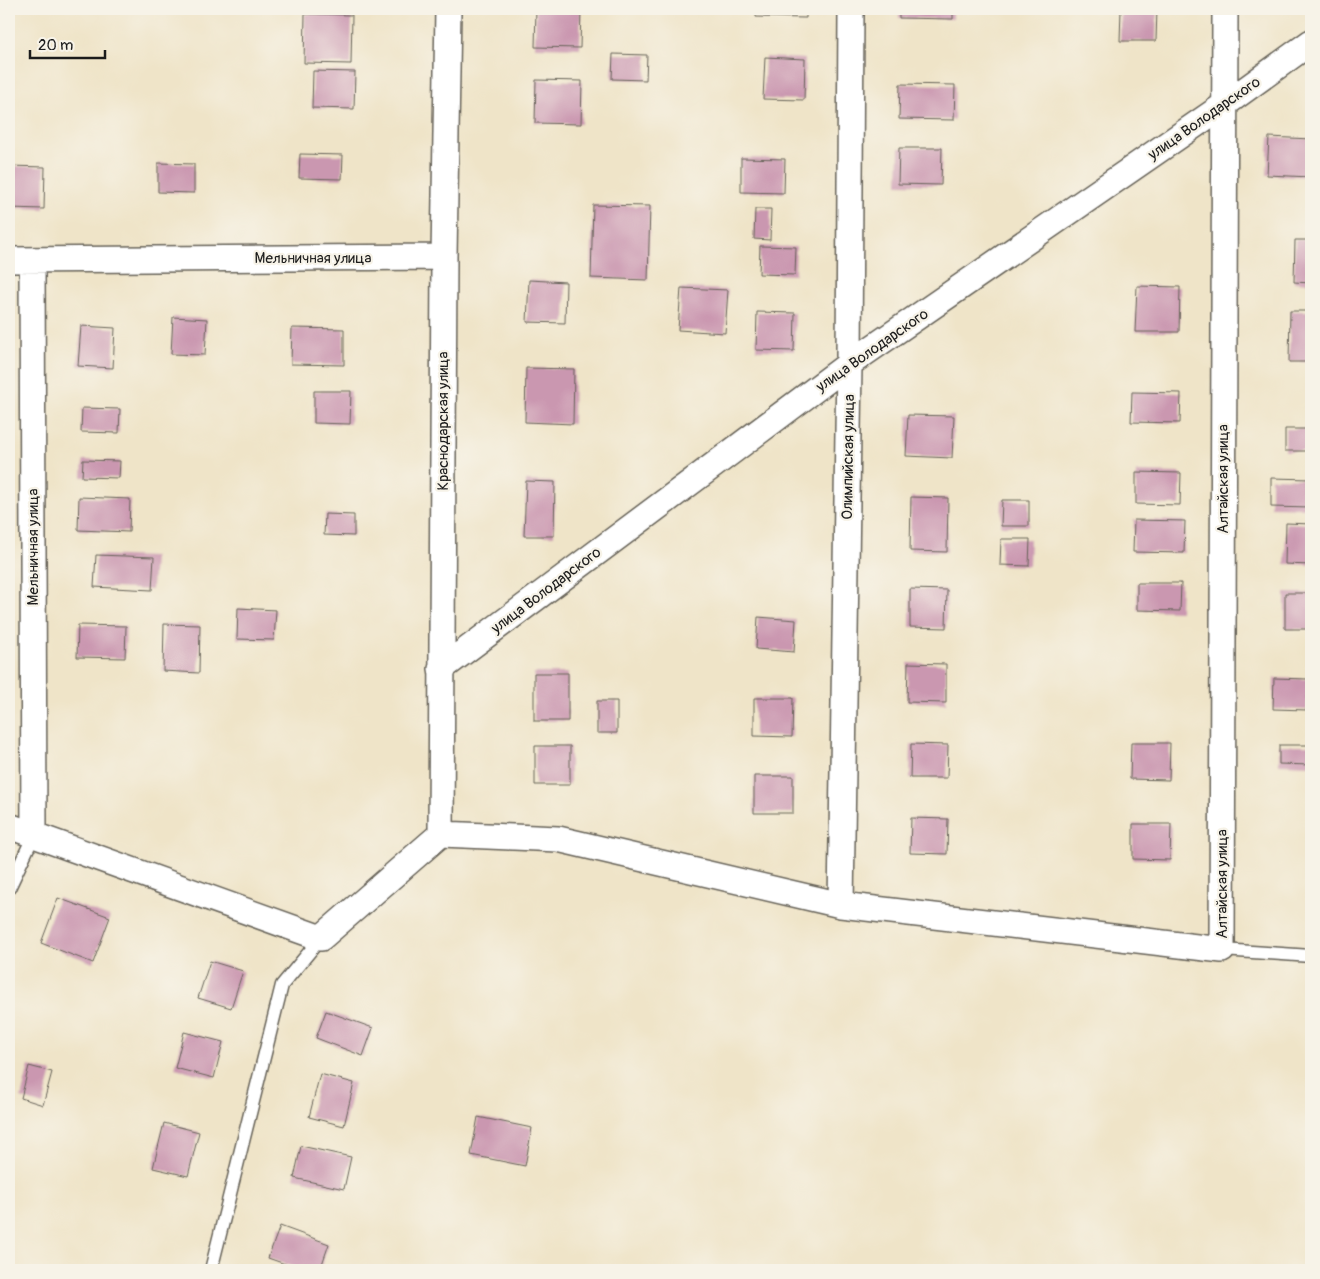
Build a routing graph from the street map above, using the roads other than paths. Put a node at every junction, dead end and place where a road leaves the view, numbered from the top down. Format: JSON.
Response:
{"nodes":[{"id":1,"x":448,"y":9,"type":"edge"},
{"id":2,"x":851,"y":9,"type":"edge"},
{"id":3,"x":1225,"y":9,"type":"edge"},
{"id":4,"x":1311,"y":42,"type":"edge"},
{"id":5,"x":1224,"y":105,"type":"junction"},
{"id":6,"x":444,"y":257,"type":"junction"},
{"id":7,"x":21,"y":260,"type":"edge"},
{"id":8,"x":849,"y":364,"type":"junction"},
{"id":9,"x":441,"y":669,"type":"junction"},
{"id":10,"x":9,"y":826,"type":"edge"},
{"id":11,"x":441,"y":834,"type":"junction"},
{"id":12,"x":34,"y":835,"type":"junction"},
{"id":13,"x":9,"y":888,"type":"edge"},
{"id":14,"x":841,"y":905,"type":"junction"},
{"id":15,"x":321,"y":938,"type":"junction"},
{"id":16,"x":1222,"y":950,"type":"junction"},
{"id":17,"x":1311,"y":956,"type":"edge"},
{"id":18,"x":211,"y":1270,"type":"edge"}],
"edges":[{"from":1,"to":6,"type":"street","name":"Краснодарская улица"},
{"from":2,"to":8,"type":"street","name":"Олимпийская улица"},
{"from":3,"to":5,"type":"street","name":"Алтайская улица"},
{"from":4,"to":5,"type":"street","name":"улица Володарского"},
{"from":5,"to":8,"type":"street","name":"улица Володарского"},
{"from":5,"to":16,"type":"street","name":"Алтайская улица"},
{"from":6,"to":7,"type":"street","name":"Мельничная улица"},
{"from":6,"to":9,"type":"street","name":"Краснодарская улица"},
{"from":7,"to":12,"type":"street","name":"Мельничная улица"},
{"from":8,"to":9,"type":"street","name":"улица Володарского"},
{"from":8,"to":14,"type":"street","name":"Олимпийская улица"},
{"from":9,"to":11,"type":"street","name":"Краснодарская улица"},
{"from":10,"to":12,"type":"street"},
{"from":11,"to":14,"type":"street"},
{"from":11,"to":15,"type":"street"},
{"from":12,"to":13,"type":"lane"},
{"from":12,"to":15,"type":"street"},
{"from":14,"to":16,"type":"street"},
{"from":15,"to":18,"type":"lane"},
{"from":16,"to":17,"type":"lane"}]}
